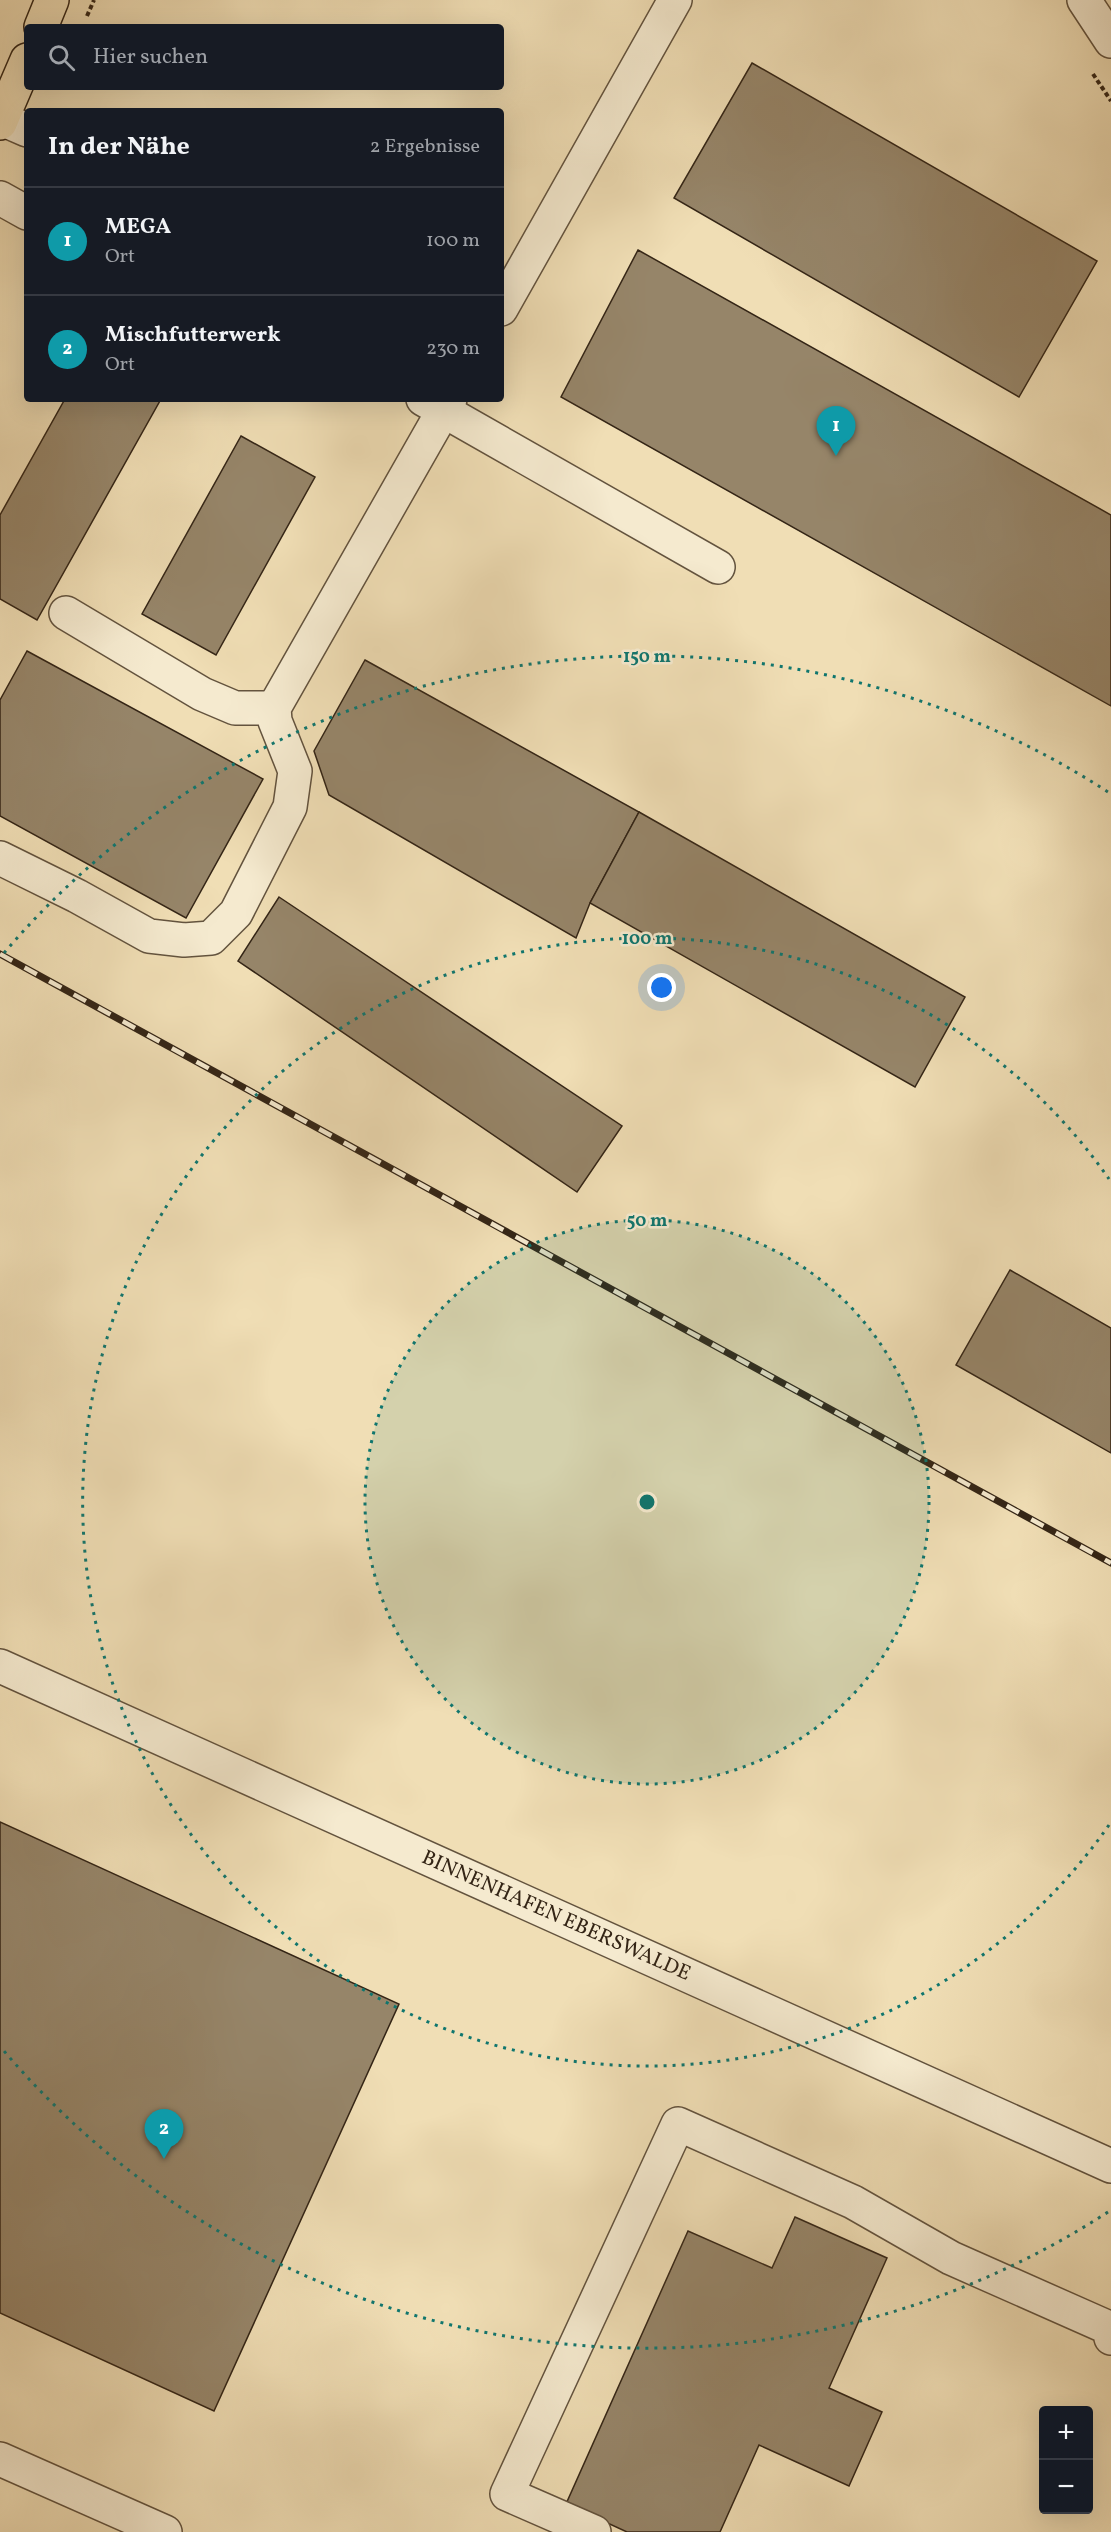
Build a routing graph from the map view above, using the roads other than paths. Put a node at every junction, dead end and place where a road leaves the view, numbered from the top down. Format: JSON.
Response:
{"nodes":[{"id":1,"x":52,"y":0,"type":"edge"},
{"id":2,"x":675,"y":0,"type":"edge"},
{"id":3,"x":1084,"y":0,"type":"edge"},
{"id":4,"x":42,"y":24,"type":"edge"},
{"id":5,"x":1111,"y":41,"type":"edge"},
{"id":6,"x":24,"y":71,"type":"edge"},
{"id":7,"x":10,"y":124,"type":"edge"},
{"id":8,"x":0,"y":198,"type":"edge"},
{"id":9,"x":24,"y":211,"type":"edge"},
{"id":10,"x":504,"y":304,"type":"edge"},
{"id":11,"x":439,"y":403,"type":"edge"},
{"id":12,"x":718,"y":567,"type":"dead end"},
{"id":13,"x":66,"y":613,"type":"dead end"},
{"id":14,"x":274,"y":708,"type":"junction"},
{"id":15,"x":0,"y":858,"type":"edge"},
{"id":16,"x":0,"y":1666,"type":"edge"},
{"id":17,"x":1111,"y":2166,"type":"edge"},
{"id":18,"x":1111,"y":2338,"type":"edge"},
{"id":19,"x":0,"y":2459,"type":"edge"},
{"id":20,"x":165,"y":2532,"type":"edge"},
{"id":21,"x":594,"y":2532,"type":"edge"}],
"edges":[{"from":1,"to":4,"type":"main road"},
{"from":2,"to":10,"type":"street"},
{"from":3,"to":5,"type":"street"},
{"from":6,"to":7,"type":"main road"},
{"from":8,"to":9,"type":"street"},
{"from":11,"to":12,"type":"street"},
{"from":11,"to":14,"type":"street"},
{"from":13,"to":14,"type":"street"},
{"from":14,"to":15,"type":"street"},
{"from":16,"to":17,"type":"street","name":"BINNENHAFEN EBERSWALDE"},
{"from":18,"to":21,"type":"street"},
{"from":19,"to":20,"type":"street"}]}
